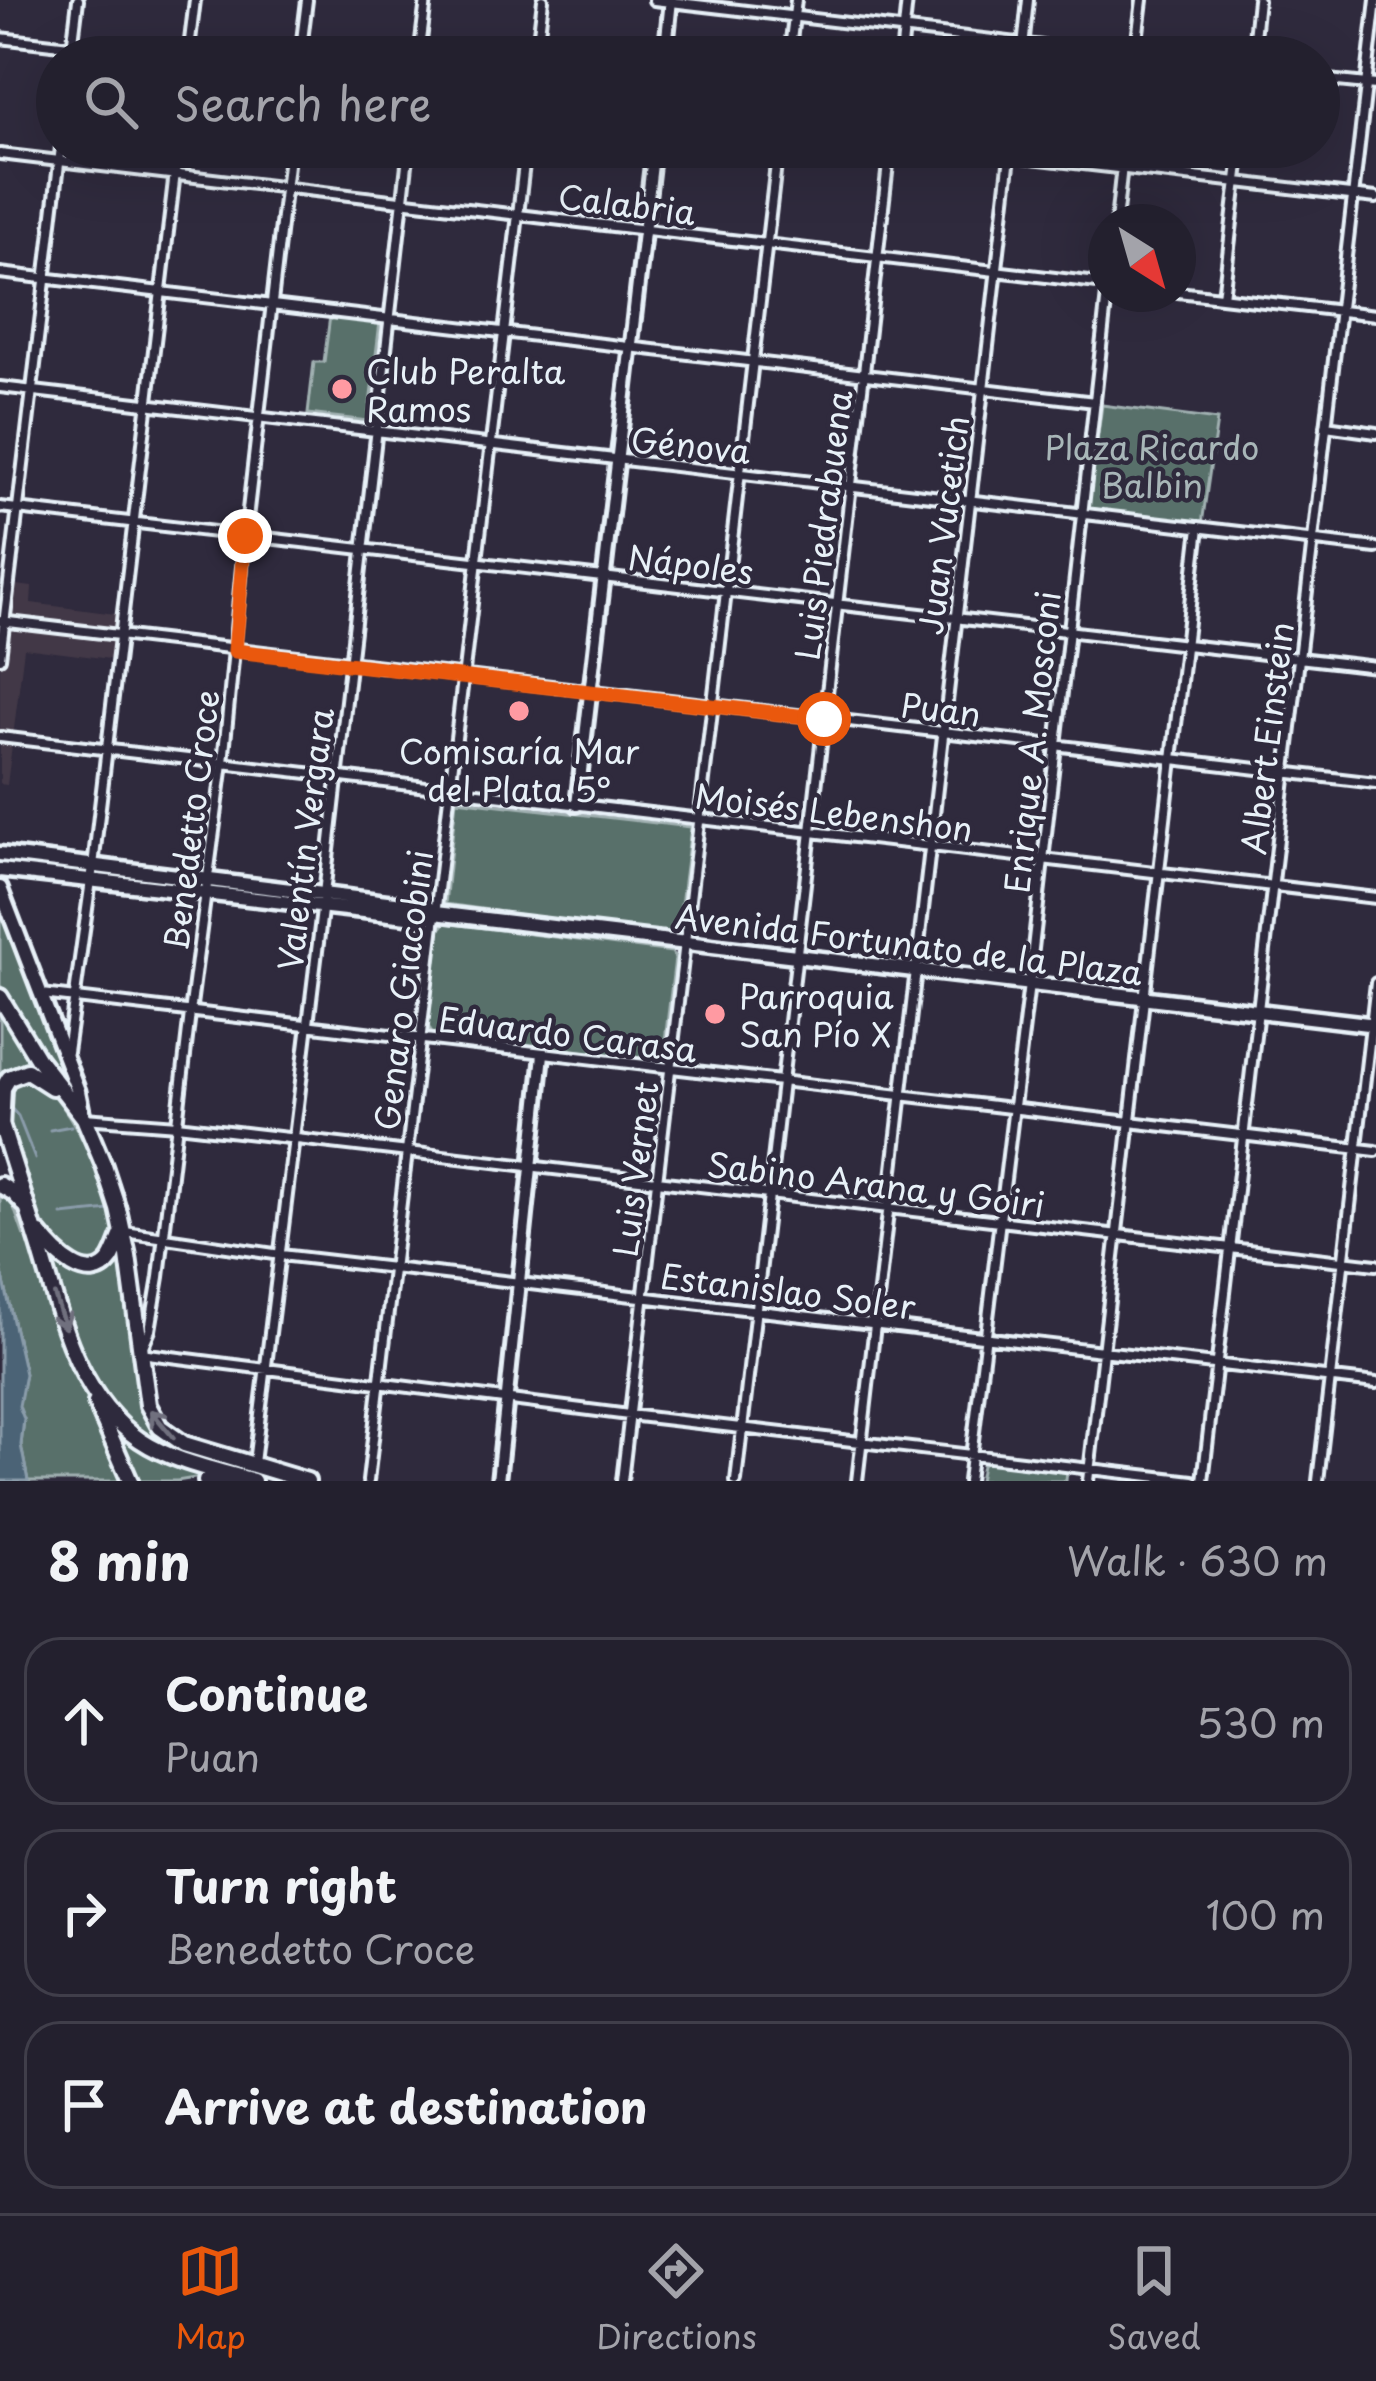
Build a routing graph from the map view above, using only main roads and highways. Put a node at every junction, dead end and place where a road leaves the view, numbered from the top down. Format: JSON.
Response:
{"nodes":[{"id":1,"x":0,"y":854,"type":"edge"},
{"id":2,"x":0,"y":870,"type":"edge"},
{"id":3,"x":92,"y":873,"type":"junction"},
{"id":4,"x":0,"y":888,"type":"edge"},
{"id":5,"x":0,"y":997,"type":"edge"},
{"id":6,"x":1374,"y":1025,"type":"edge"},
{"id":7,"x":66,"y":1097,"type":"junction"},
{"id":8,"x":84,"y":1118,"type":"junction"},
{"id":9,"x":1,"y":1123,"type":"edge"},
{"id":10,"x":0,"y":1150,"type":"edge"},
{"id":11,"x":0,"y":1185,"type":"edge"},
{"id":12,"x":31,"y":1218,"type":"junction"},
{"id":13,"x":123,"y":1232,"type":"junction"},
{"id":14,"x":87,"y":1382,"type":"junction"},
{"id":15,"x":253,"y":1475,"type":"edge"},
{"id":16,"x":130,"y":1481,"type":"edge"},
{"id":17,"x":206,"y":1481,"type":"edge"},
{"id":18,"x":307,"y":1481,"type":"edge"}],
"edges":[{"from":1,"to":3,"type":"main road","name":"Avenida Fortunato de la Plaza"},
{"from":2,"to":3,"type":"main road","name":"Avenida Fortunato de la Plaza"},
{"from":3,"to":6,"type":"main road","name":"Avenida Fortunato de la Plaza"},
{"from":4,"to":8,"type":"main road"},
{"from":5,"to":7,"type":"main road"},
{"from":7,"to":8,"type":"main road"},
{"from":7,"to":9,"type":"main road"},
{"from":8,"to":13,"type":"main road"},
{"from":9,"to":10,"type":"main road"},
{"from":9,"to":12,"type":"main road"},
{"from":11,"to":12,"type":"main road"},
{"from":12,"to":13,"type":"main road"},
{"from":12,"to":14,"type":"main road","one_way":true},
{"from":15,"to":13,"type":"main road","one_way":true},
{"from":14,"to":15,"type":"main road"},
{"from":14,"to":16,"type":"main road"},
{"from":15,"to":17,"type":"main road"},
{"from":15,"to":18,"type":"main road"}]}
